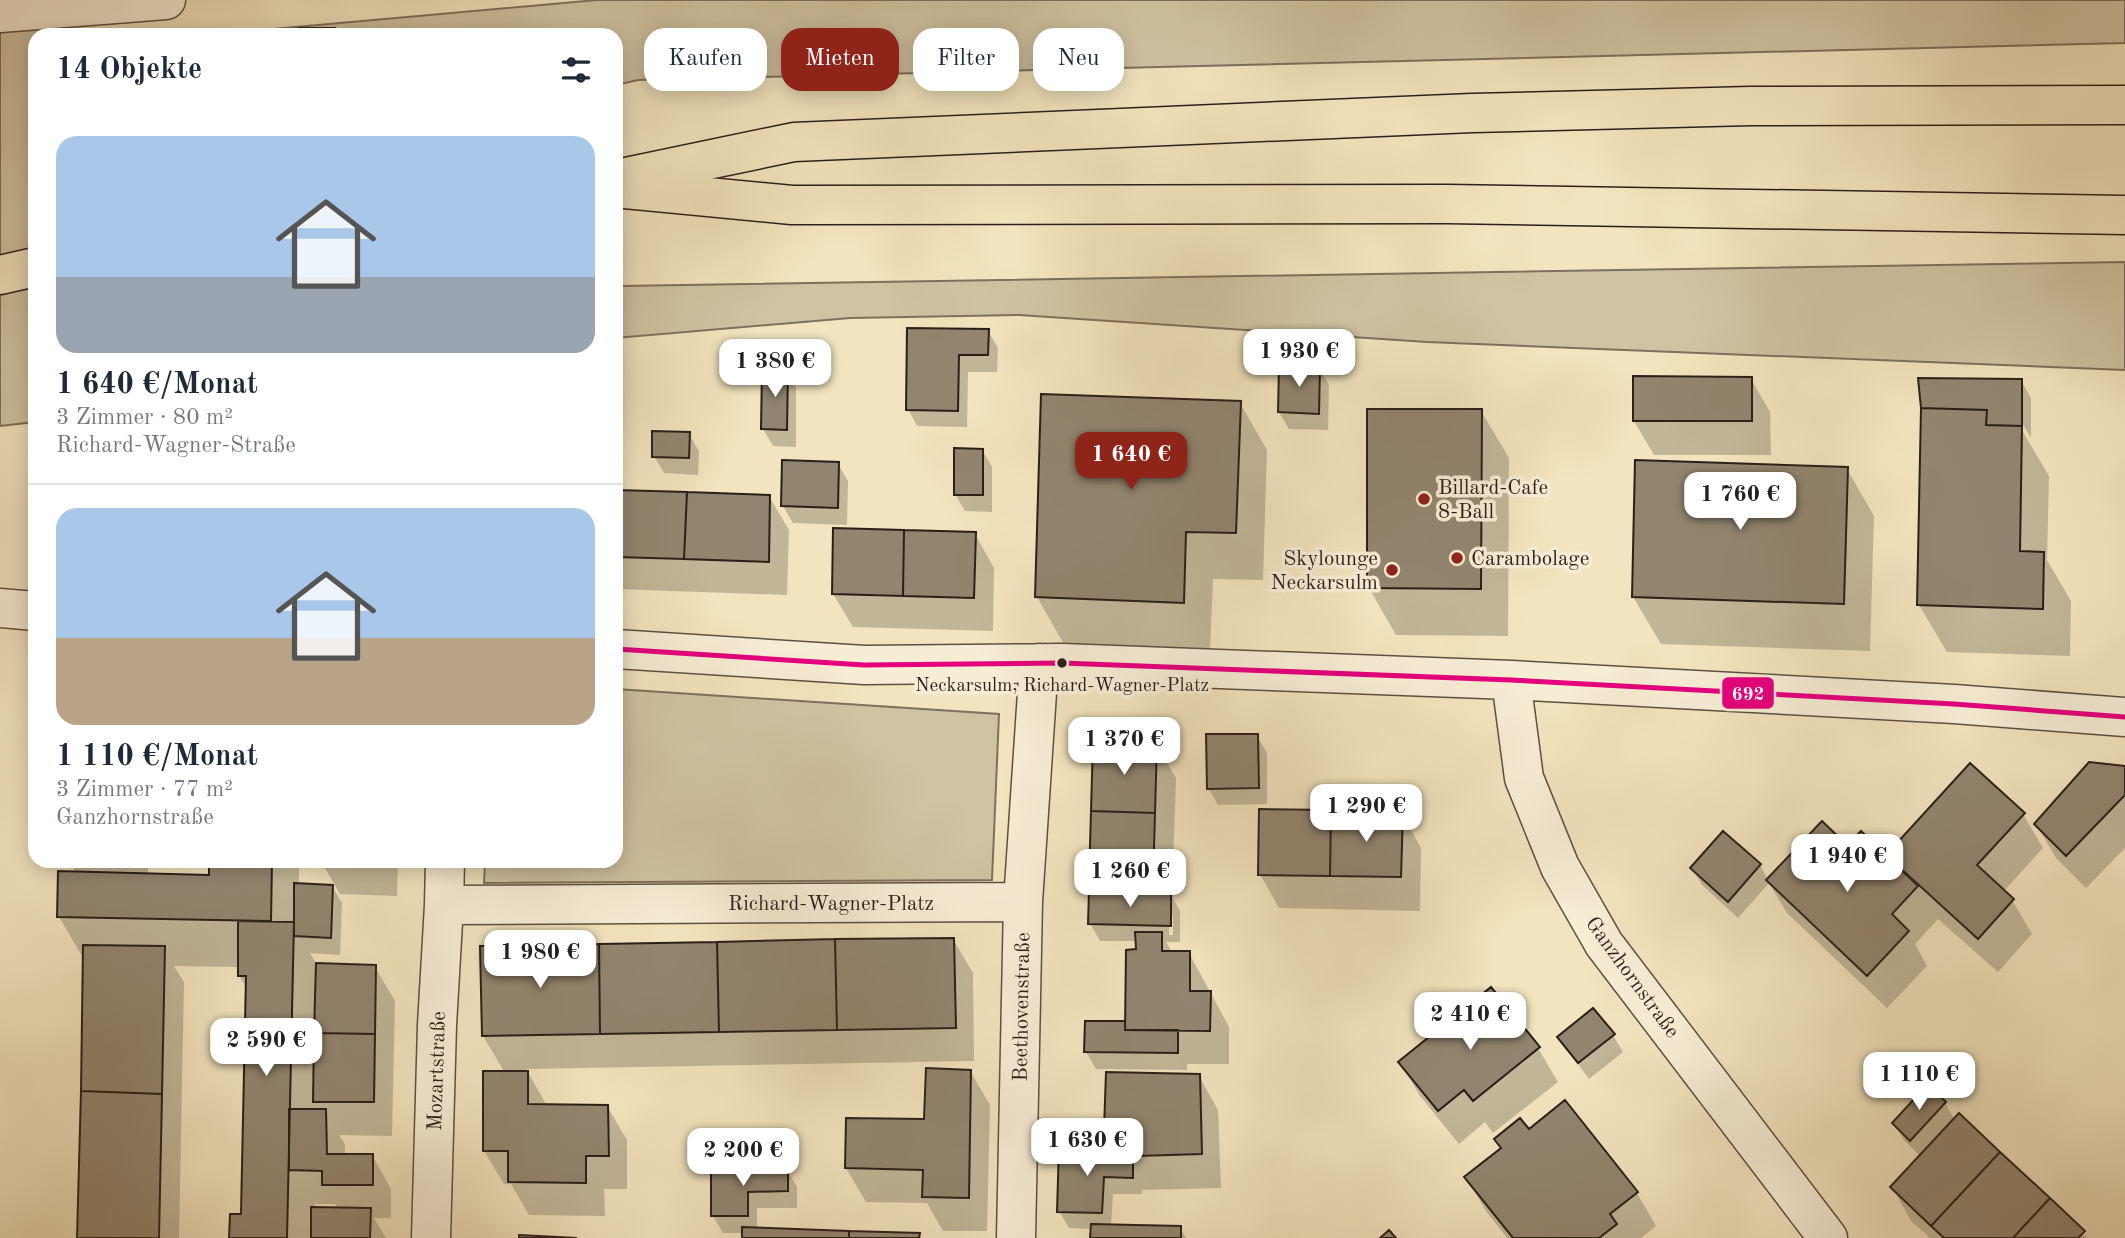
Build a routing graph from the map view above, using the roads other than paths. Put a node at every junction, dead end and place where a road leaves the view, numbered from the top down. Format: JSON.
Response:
{"nodes":[{"id":1,"x":166,"y":0,"type":"edge"},
{"id":2,"x":0,"y":13,"type":"edge"},
{"id":3,"x":2125,"y":105,"type":"edge"},
{"id":4,"x":623,"y":178,"type":"edge"},
{"id":5,"x":623,"y":189,"type":"edge"},
{"id":6,"x":2125,"y":215,"type":"edge"},
{"id":7,"x":28,"y":269,"type":"edge"},
{"id":8,"x":0,"y":275,"type":"edge"},
{"id":9,"x":0,"y":608,"type":"edge"},
{"id":10,"x":28,"y":610,"type":"edge"},
{"id":11,"x":623,"y":649,"type":"edge"},
{"id":12,"x":1040,"y":663,"type":"junction"},
{"id":13,"x":1511,"y":680,"type":"junction"},
{"id":14,"x":2125,"y":717,"type":"edge"},
{"id":15,"x":445,"y":868,"type":"edge"},
{"id":16,"x":1023,"y":902,"type":"junction"},
{"id":17,"x":444,"y":905,"type":"junction"},
{"id":18,"x":431,"y":1238,"type":"edge"},
{"id":19,"x":1016,"y":1238,"type":"edge"},
{"id":20,"x":1828,"y":1238,"type":"edge"}],
"edges":[{"from":1,"to":2,"type":"street"},
{"from":3,"to":4,"type":"highway"},
{"from":5,"to":6,"type":"highway"},
{"from":7,"to":8,"type":"highway"},
{"from":9,"to":10,"type":"street"},
{"from":11,"to":12,"type":"street"},
{"from":12,"to":13,"type":"street"},
{"from":12,"to":16,"type":"street"},
{"from":13,"to":14,"type":"street"},
{"from":13,"to":20,"type":"street","name":"Ganzhornstraße"},
{"from":15,"to":17,"type":"street"},
{"from":16,"to":17,"type":"street","name":"Richard-Wagner-Platz"},
{"from":16,"to":19,"type":"street","name":"Beethovenstraße"},
{"from":17,"to":18,"type":"street","name":"Mozartstraße"}]}
